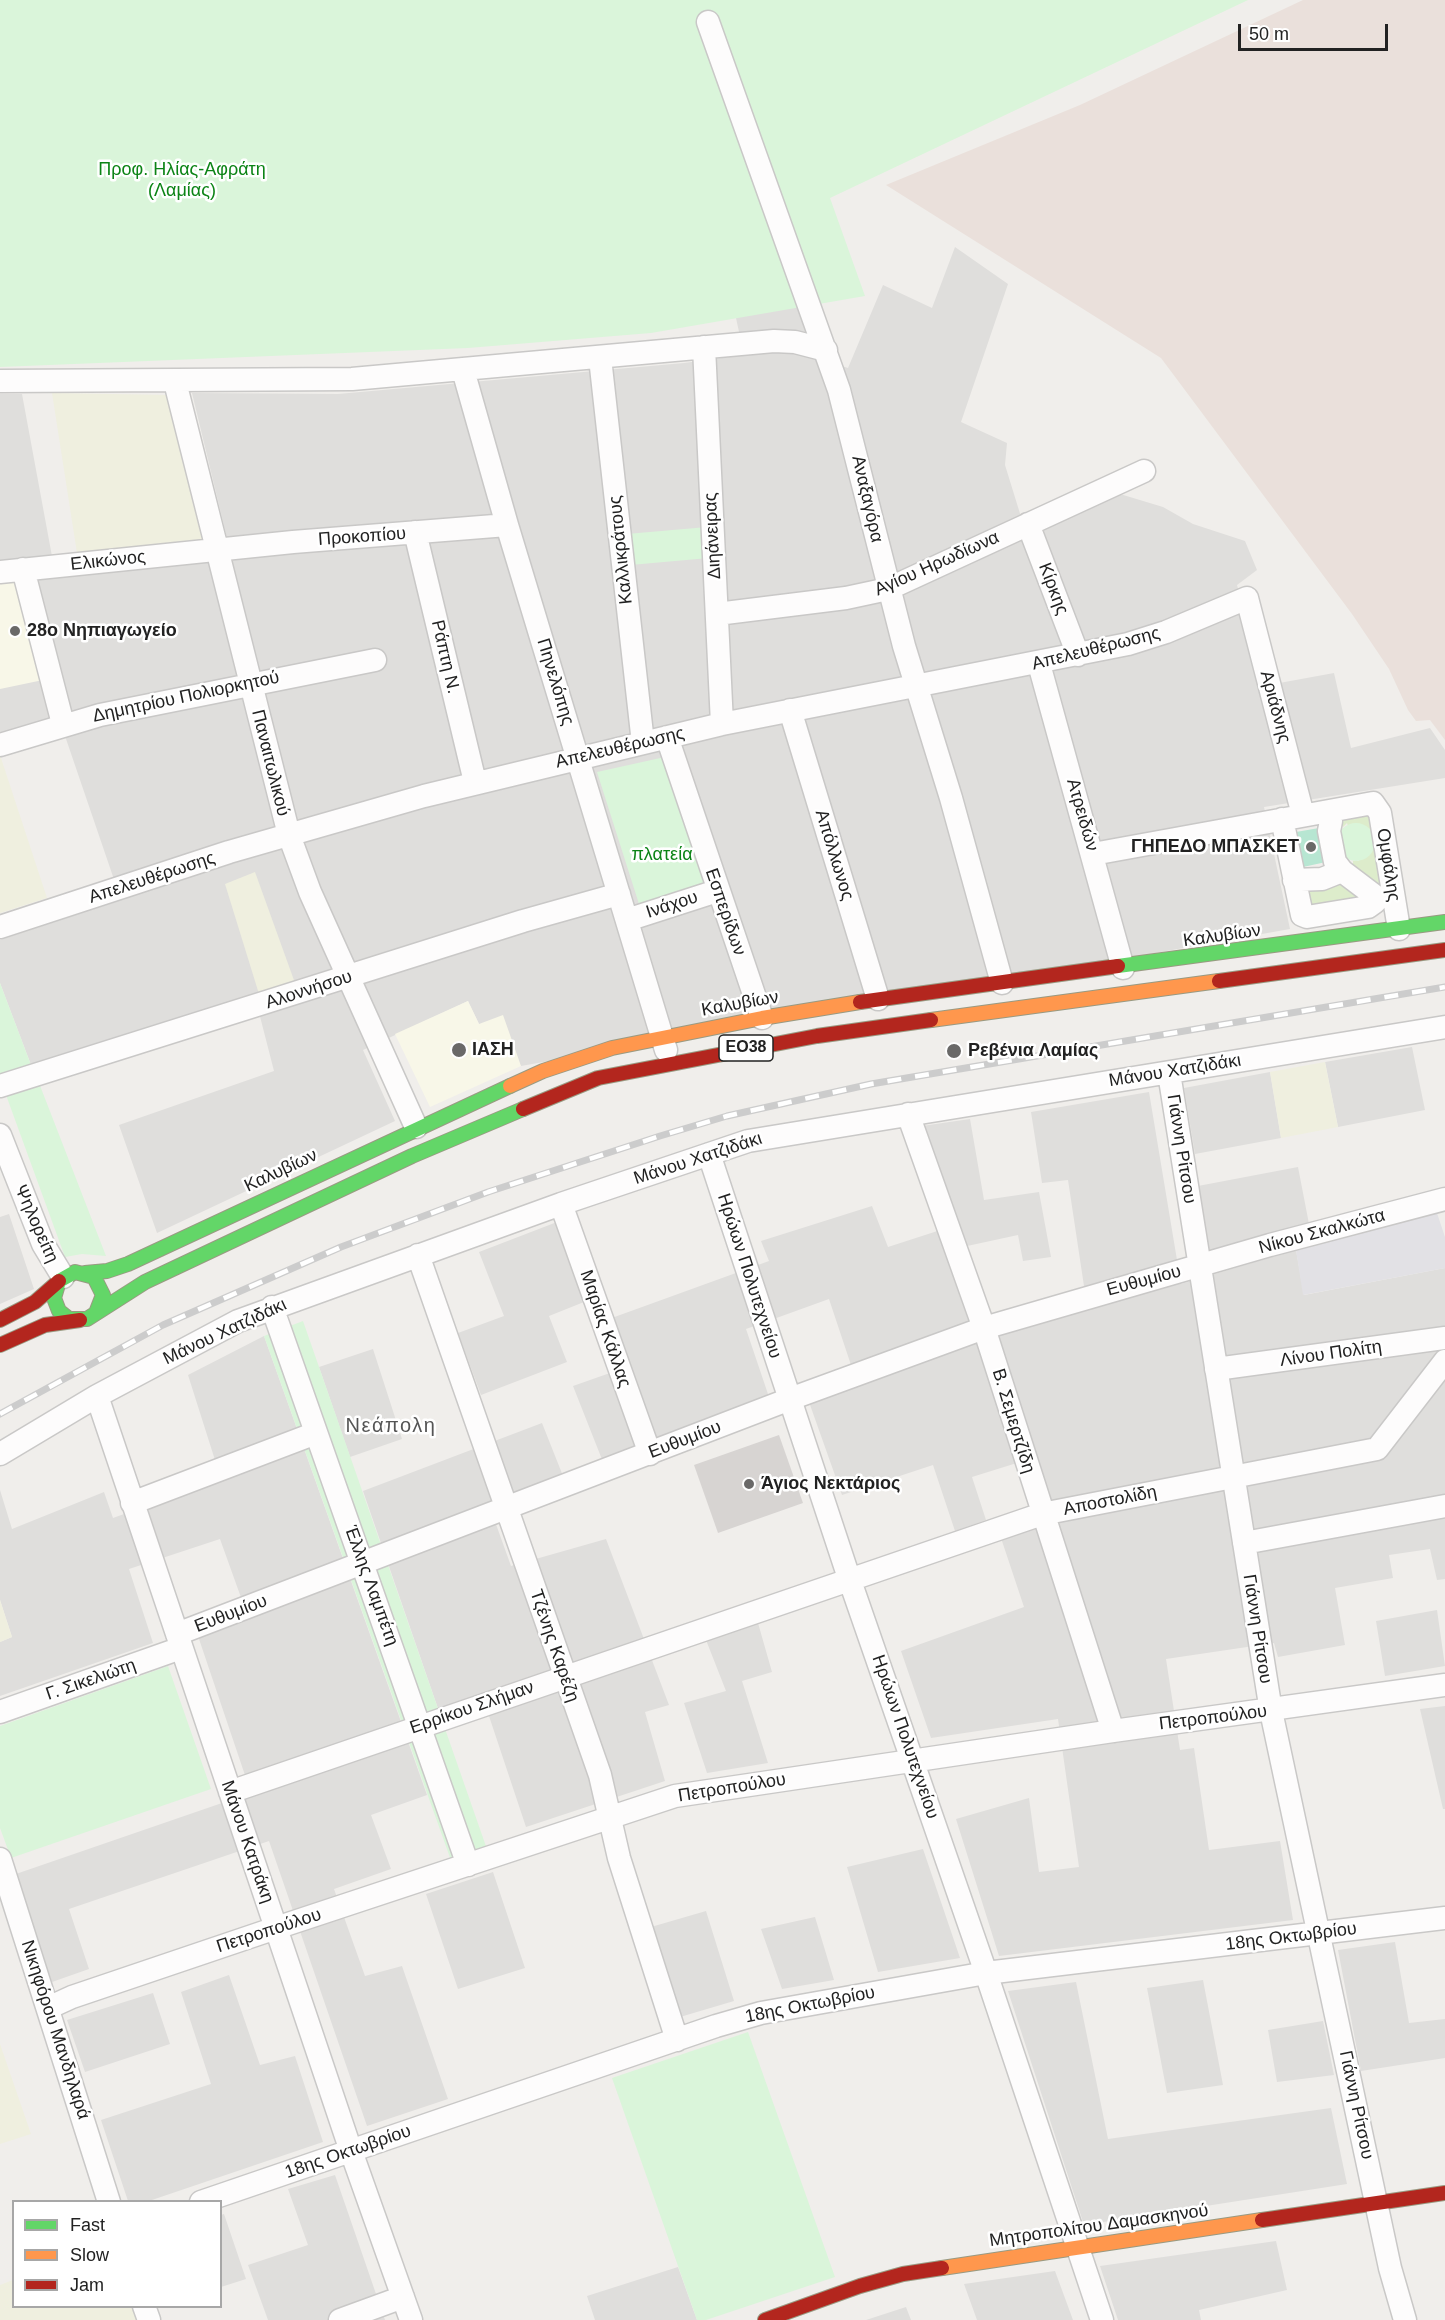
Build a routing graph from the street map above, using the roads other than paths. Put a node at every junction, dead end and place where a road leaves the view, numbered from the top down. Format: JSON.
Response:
{"nodes":[{"id":1,"x":708,"y":22,"type":"dead end"},
{"id":2,"x":704,"y":347,"type":"junction"},
{"id":3,"x":826,"y":350,"type":"junction"},
{"id":4,"x":600,"y":358,"type":"junction"},
{"id":5,"x":463,"y":370,"type":"junction"},
{"id":6,"x":0,"y":381,"type":"edge"},
{"id":7,"x":175,"y":382,"type":"junction"},
{"id":8,"x":1144,"y":471,"type":"dead end"},
{"id":9,"x":1028,"y":524,"type":"junction"},
{"id":10,"x":507,"y":525,"type":"junction"},
{"id":11,"x":415,"y":532,"type":"junction"},
{"id":12,"x":217,"y":550,"type":"junction"},
{"id":13,"x":23,"y":569,"type":"junction"},
{"id":14,"x":0,"y":572,"type":"edge"},
{"id":15,"x":888,"y":589,"type":"junction"},
{"id":16,"x":1247,"y":598,"type":"joint"},
{"id":17,"x":717,"y":614,"type":"junction"},
{"id":18,"x":1078,"y":655,"type":"junction"},
{"id":19,"x":375,"y":660,"type":"dead end"},
{"id":20,"x":1039,"y":664,"type":"junction"},
{"id":21,"x":250,"y":683,"type":"junction"},
{"id":22,"x":916,"y":686,"type":"junction"},
{"id":23,"x":790,"y":710,"type":"junction"},
{"id":24,"x":63,"y":724,"type":"junction"},
{"id":25,"x":722,"y":724,"type":"junction"},
{"id":26,"x":667,"y":737,"type":"junction"},
{"id":27,"x":643,"y":743,"type":"junction"},
{"id":28,"x":0,"y":745,"type":"edge"},
{"id":29,"x":578,"y":758,"type":"junction"},
{"id":30,"x":474,"y":782,"type":"junction"},
{"id":31,"x":1329,"y":811,"type":"junction"},
{"id":32,"x":1292,"y":817,"type":"junction"},
{"id":33,"x":289,"y":835,"type":"junction"},
{"id":34,"x":1093,"y":854,"type":"junction"},
{"id":35,"x":1342,"y":871,"type":"junction"},
{"id":36,"x":1294,"y":880,"type":"junction"},
{"id":37,"x":717,"y":891,"type":"junction"},
{"id":38,"x":618,"y":894,"type":"junction"},
{"id":39,"x":627,"y":920,"type":"junction"},
{"id":40,"x":1445,"y":922,"type":"edge"},
{"id":41,"x":0,"y":927,"type":"edge"},
{"id":42,"x":1399,"y":928,"type":"junction"},
{"id":43,"x":1445,"y":950,"type":"edge"},
{"id":44,"x":1123,"y":968,"type":"junction"},
{"id":45,"x":349,"y":977,"type":"junction"},
{"id":46,"x":1002,"y":983,"type":"junction"},
{"id":47,"x":879,"y":999,"type":"junction"},
{"id":48,"x":762,"y":1018,"type":"junction"},
{"id":49,"x":1445,"y":1027,"type":"edge"},
{"id":50,"x":662,"y":1037,"type":"junction"},
{"id":51,"x":669,"y":1062,"type":"junction"},
{"id":52,"x":1169,"y":1073,"type":"junction"},
{"id":53,"x":0,"y":1086,"type":"edge"},
{"id":54,"x":908,"y":1114,"type":"junction"},
{"id":55,"x":416,"y":1128,"type":"junction"},
{"id":56,"x":0,"y":1135,"type":"edge"},
{"id":57,"x":709,"y":1154,"type":"junction"},
{"id":58,"x":1445,"y":1199,"type":"edge"},
{"id":59,"x":561,"y":1204,"type":"junction"},
{"id":60,"x":418,"y":1256,"type":"junction"},
{"id":61,"x":1200,"y":1266,"type":"junction"},
{"id":62,"x":69,"y":1277,"type":"junction"},
{"id":63,"x":272,"y":1307,"type":"junction"},
{"id":64,"x":96,"y":1313,"type":"junction"},
{"id":65,"x":0,"y":1320,"type":"edge"},
{"id":66,"x":80,"y":1320,"type":"junction"},
{"id":67,"x":984,"y":1328,"type":"junction"},
{"id":68,"x":1445,"y":1338,"type":"edge"},
{"id":69,"x":0,"y":1345,"type":"edge"},
{"id":70,"x":1445,"y":1361,"type":"edge"},
{"id":71,"x":1216,"y":1369,"type":"junction"},
{"id":72,"x":97,"y":1396,"type":"junction"},
{"id":73,"x":790,"y":1399,"type":"junction"},
{"id":74,"x":316,"y":1433,"type":"junction"},
{"id":75,"x":0,"y":1454,"type":"edge"},
{"id":76,"x":650,"y":1454,"type":"junction"},
{"id":77,"x":1233,"y":1477,"type":"junction"},
{"id":78,"x":132,"y":1503,"type":"junction"},
{"id":79,"x":1445,"y":1506,"type":"edge"},
{"id":80,"x":506,"y":1509,"type":"junction"},
{"id":81,"x":1042,"y":1514,"type":"junction"},
{"id":82,"x":1244,"y":1543,"type":"junction"},
{"id":83,"x":363,"y":1564,"type":"junction"},
{"id":84,"x":849,"y":1578,"type":"junction"},
{"id":85,"x":179,"y":1641,"type":"junction"},
{"id":86,"x":564,"y":1676,"type":"junction"},
{"id":87,"x":1445,"y":1685,"type":"edge"},
{"id":88,"x":1270,"y":1711,"type":"junction"},
{"id":89,"x":0,"y":1712,"type":"edge"},
{"id":90,"x":421,"y":1726,"type":"junction"},
{"id":91,"x":1113,"y":1731,"type":"junction"},
{"id":92,"x":913,"y":1760,"type":"junction"},
{"id":93,"x":230,"y":1792,"type":"junction"},
{"id":94,"x":610,"y":1817,"type":"junction"},
{"id":95,"x":0,"y":1859,"type":"edge"},
{"id":96,"x":468,"y":1865,"type":"junction"},
{"id":97,"x":1445,"y":1918,"type":"edge"},
{"id":98,"x":276,"y":1928,"type":"junction"},
{"id":99,"x":1320,"y":1934,"type":"junction"},
{"id":100,"x":986,"y":1973,"type":"junction"},
{"id":101,"x":48,"y":2008,"type":"junction"},
{"id":102,"x":677,"y":2040,"type":"junction"},
{"id":103,"x":351,"y":2151,"type":"junction"},
{"id":104,"x":1445,"y":2193,"type":"edge"},
{"id":105,"x":108,"y":2200,"type":"edge"},
{"id":106,"x":207,"y":2200,"type":"edge"},
{"id":107,"x":1377,"y":2203,"type":"junction"},
{"id":108,"x":1077,"y":2248,"type":"junction"},
{"id":109,"x":403,"y":2297,"type":"junction"},
{"id":110,"x":339,"y":2320,"type":"edge"},
{"id":111,"x":411,"y":2320,"type":"edge"},
{"id":112,"x":765,"y":2320,"type":"edge"},
{"id":113,"x":1102,"y":2320,"type":"edge"},
{"id":114,"x":1405,"y":2320,"type":"edge"}],
"edges":[{"from":1,"to":3,"type":"street","name":"Αναξαγόρα"},
{"from":2,"to":3,"type":"street"},
{"from":2,"to":4,"type":"street"},
{"from":2,"to":17,"type":"street","name":"Διηάνειρας"},
{"from":3,"to":15,"type":"street","name":"Αναξαγόρα"},
{"from":4,"to":5,"type":"street"},
{"from":4,"to":27,"type":"street","name":"Καλλικράτους"},
{"from":5,"to":7,"type":"street"},
{"from":5,"to":10,"type":"street","name":"Πηνελόπης"},
{"from":6,"to":7,"type":"street"},
{"from":7,"to":12,"type":"street","name":"Παναιτωλικού"},
{"from":8,"to":9,"type":"street","name":"Αγίου Ηρωδίωνα"},
{"from":9,"to":15,"type":"street","name":"Αγίου Ηρωδίωνα"},
{"from":9,"to":18,"type":"street","name":"Κίρκης"},
{"from":10,"to":11,"type":"street","name":"Προκοπίου"},
{"from":10,"to":29,"type":"street","name":"Πηνελόπης"},
{"from":11,"to":12,"type":"street","name":"Προκοπίου"},
{"from":11,"to":30,"type":"street","name":"Ράπτη Ν."},
{"from":12,"to":13,"type":"street","name":"Ελικώνος"},
{"from":12,"to":21,"type":"street","name":"Παναιτωλικού"},
{"from":13,"to":14,"type":"street","name":"Ελικώνος"},
{"from":13,"to":24,"type":"street"},
{"from":15,"to":17,"type":"street","name":"Αγίου Ηρωδίωνα"},
{"from":15,"to":22,"type":"street","name":"Αναξαγόρα"},
{"from":16,"to":18,"type":"street","name":"Απελευθέρωσης"},
{"from":16,"to":32,"type":"street","name":"Αριάδνης"},
{"from":17,"to":25,"type":"street","name":"Διηάνειρας"},
{"from":18,"to":20,"type":"street","name":"Απελευθέρωσης"},
{"from":19,"to":21,"type":"street","name":"Δημητρίου Πολιορκητού"},
{"from":20,"to":22,"type":"street","name":"Απελευθέρωσης"},
{"from":20,"to":34,"type":"street","name":"Ατρειδών"},
{"from":21,"to":24,"type":"street","name":"Δημητρίου Πολιορκητού"},
{"from":21,"to":33,"type":"street","name":"Παναιτωλικού"},
{"from":22,"to":23,"type":"street","name":"Απελευθέρωσης"},
{"from":22,"to":46,"type":"street","name":"Αναξαγόρα"},
{"from":23,"to":25,"type":"street","name":"Απελευθέρωσης"},
{"from":23,"to":47,"type":"street","name":"Απόλλωνος"},
{"from":24,"to":28,"type":"street","name":"Δημητρίου Πολιορκητού"},
{"from":25,"to":26,"type":"street","name":"Απελευθέρωσης"},
{"from":26,"to":27,"type":"street","name":"Απελευθέρωσης"},
{"from":26,"to":37,"type":"street","name":"Εσπερίδων"},
{"from":27,"to":29,"type":"street","name":"Απελευθέρωσης"},
{"from":29,"to":30,"type":"street","name":"Απελευθέρωσης"},
{"from":29,"to":38,"type":"street","name":"Πηνελόπης"},
{"from":30,"to":33,"type":"street","name":"Απελευθέρωσης"},
{"from":31,"to":32,"type":"street"},
{"from":31,"to":35,"type":"street"},
{"from":31,"to":42,"type":"street","name":"Ομφάλης"},
{"from":32,"to":34,"type":"street"},
{"from":32,"to":36,"type":"street","name":"Αριάδνης"},
{"from":33,"to":41,"type":"street","name":"Απελευθέρωσης"},
{"from":33,"to":45,"type":"street","name":"Παναιτωλικού"},
{"from":34,"to":44,"type":"street","name":"Ατρειδών"},
{"from":35,"to":36,"type":"street"},
{"from":35,"to":36,"type":"street","name":"Αριάδνης"},
{"from":37,"to":39,"type":"street","name":"Ινάχου"},
{"from":37,"to":48,"type":"street","name":"Εσπερίδων"},
{"from":38,"to":39,"type":"street","name":"Πηνελόπης"},
{"from":38,"to":45,"type":"street","name":"Αλοννήσου"},
{"from":39,"to":50,"type":"street","name":"Πηνελόπης"},
{"from":40,"to":42,"type":"main road","name":"Καλυβίων","number":"ΕΟ38"},
{"from":42,"to":44,"type":"main road","name":"Καλυβίων","number":"ΕΟ38"},
{"from":43,"to":51,"type":"main road","number":"ΕΟ38"},
{"from":44,"to":46,"type":"main road","name":"Καλυβίων","number":"ΕΟ38"},
{"from":45,"to":53,"type":"street","name":"Αλοννήσου"},
{"from":45,"to":55,"type":"street","name":"Παναιτωλικού"},
{"from":46,"to":47,"type":"main road","name":"Καλυβίων","number":"ΕΟ38"},
{"from":47,"to":48,"type":"main road","name":"Καλυβίων","number":"ΕΟ38"},
{"from":48,"to":50,"type":"main road","name":"Καλυβίων","number":"ΕΟ38"},
{"from":49,"to":52,"type":"street","name":"Μάνου Χατζιδάκι"},
{"from":50,"to":51,"type":"street","name":"Πηνελόπης"},
{"from":50,"to":55,"type":"main road","name":"Καλυβίων","number":"ΕΟ38"},
{"from":51,"to":64,"type":"main road","number":"ΕΟ38"},
{"from":52,"to":54,"type":"street","name":"Μάνου Χατζιδάκι"},
{"from":52,"to":61,"type":"street","name":"Γιάννη Ρίτσου"},
{"from":54,"to":57,"type":"street","name":"Μάνου Χατζιδάκι"},
{"from":54,"to":67,"type":"street","name":"Β. Σεμερτζίδη"},
{"from":55,"to":62,"type":"main road","name":"Καλυβίων","number":"ΕΟ38"},
{"from":56,"to":62,"type":"street","name":"Ψηλορείτη"},
{"from":57,"to":59,"type":"street","name":"Μάνου Χατζιδάκι"},
{"from":57,"to":73,"type":"street","name":"Ηρώων Πολυτεχνείου"},
{"from":58,"to":61,"type":"street","name":"Νίκου Σκαλκώτα"},
{"from":59,"to":60,"type":"street","name":"Μάνου Χατζιδάκι"},
{"from":59,"to":76,"type":"street","name":"Μαρίας Κάλλας"},
{"from":60,"to":63,"type":"street","name":"Μάνου Χατζιδάκι"},
{"from":60,"to":80,"type":"street","name":"Τζένης Καρέζη"},
{"from":61,"to":67,"type":"street","name":"Ευθυμίου"},
{"from":61,"to":71,"type":"street","name":"Γιάννη Ρίτσου"},
{"from":62,"to":64,"type":"main road"},
{"from":62,"to":65,"type":"main road"},
{"from":62,"to":66,"type":"main road"},
{"from":63,"to":72,"type":"street","name":"Μάνου Χατζιδάκι"},
{"from":63,"to":74,"type":"street","name":"Έλλης Λαμπέτη"},
{"from":64,"to":66,"type":"main road","number":"ΕΟ38"},
{"from":66,"to":69,"type":"main road","number":"ΕΟ38"},
{"from":67,"to":73,"type":"street","name":"Ευθυμίου"},
{"from":67,"to":81,"type":"street","name":"Β. Σεμερτζίδη"},
{"from":68,"to":71,"type":"street","name":"Λίνου Πολίτη"},
{"from":70,"to":77,"type":"street","name":"Αποστολίδη"},
{"from":71,"to":77,"type":"street","name":"Γιάννη Ρίτσου"},
{"from":72,"to":75,"type":"street","name":"Μάνου Χατζιδάκι"},
{"from":72,"to":78,"type":"street","name":"Μάνου Κατράκη"},
{"from":73,"to":76,"type":"street","name":"Ευθυμίου"},
{"from":73,"to":84,"type":"street","name":"Ηρώων Πολυτεχνείου"},
{"from":74,"to":78,"type":"street"},
{"from":74,"to":83,"type":"street","name":"Έλλης Λαμπέτη"},
{"from":76,"to":80,"type":"street","name":"Ευθυμίου"},
{"from":77,"to":81,"type":"street","name":"Αποστολίδη"},
{"from":77,"to":82,"type":"street","name":"Γιάννη Ρίτσου"},
{"from":78,"to":85,"type":"street","name":"Μάνου Κατράκη"},
{"from":79,"to":82,"type":"street"},
{"from":80,"to":83,"type":"street","name":"Ευθυμίου"},
{"from":80,"to":86,"type":"street","name":"Τζένης Καρέζη"},
{"from":81,"to":84,"type":"street","name":"Αποστολίδη"},
{"from":81,"to":91,"type":"street","name":"Β. Σεμερτζίδη"},
{"from":82,"to":88,"type":"street","name":"Γιάννη Ρίτσου"},
{"from":83,"to":85,"type":"street","name":"Ευθυμίου"},
{"from":83,"to":90,"type":"street","name":"Έλλης Λαμπέτη"},
{"from":84,"to":86,"type":"street","name":"Ερρίκου Σλήμαν"},
{"from":84,"to":92,"type":"street","name":"Ηρώων Πολυτεχνείου"},
{"from":85,"to":89,"type":"street","name":"Γ. Σικελιώτη"},
{"from":85,"to":93,"type":"street","name":"Μάνου Κατράκη"},
{"from":86,"to":90,"type":"street","name":"Ερρίκου Σλήμαν"},
{"from":86,"to":94,"type":"street","name":"Τζένης Καρέζη"},
{"from":87,"to":88,"type":"street","name":"Πετροπούλου"},
{"from":88,"to":91,"type":"street","name":"Πετροπούλου"},
{"from":88,"to":99,"type":"street","name":"Γιάννη Ρίτσου"},
{"from":90,"to":93,"type":"street","name":"Ερρίκου Σλήμαν"},
{"from":90,"to":96,"type":"street","name":"Έλλης Λαμπέτη"},
{"from":91,"to":92,"type":"street","name":"Πετροπούλου"},
{"from":92,"to":94,"type":"street","name":"Πετροπούλου"},
{"from":92,"to":100,"type":"street","name":"Ηρώων Πολυτεχνείου"},
{"from":93,"to":98,"type":"street","name":"Μάνου Κατράκη"},
{"from":94,"to":96,"type":"street","name":"Πετροπούλου"},
{"from":94,"to":102,"type":"street","name":"Τζένης Καρέζη"},
{"from":95,"to":101,"type":"street","name":"Νικηφόρου Μανδηλαρά"},
{"from":96,"to":98,"type":"street","name":"Πετροπούλου"},
{"from":97,"to":99,"type":"street","name":"18ης Οκτωβρίου"},
{"from":98,"to":101,"type":"street","name":"Πετροπούλου"},
{"from":98,"to":103,"type":"street","name":"Μάνου Κατράκη"},
{"from":99,"to":100,"type":"street","name":"18ης Οκτωβρίου"},
{"from":99,"to":107,"type":"street","name":"Γιάννη Ρίτσου"},
{"from":100,"to":102,"type":"street","name":"18ης Οκτωβρίου"},
{"from":100,"to":108,"type":"street","name":"Ηρώων Πολυτεχνείου"},
{"from":101,"to":105,"type":"street","name":"Νικηφόρου Μανδηλαρά"},
{"from":102,"to":103,"type":"street","name":"18ης Οκτωβρίου"},
{"from":103,"to":106,"type":"street","name":"18ης Οκτωβρίου"},
{"from":103,"to":109,"type":"street","name":"Μάνου Κατράκη"},
{"from":104,"to":107,"type":"main road","name":"Μητροπολίτου Δαμασκηνού"},
{"from":107,"to":108,"type":"main road","name":"Μητροπολίτου Δαμασκηνού"},
{"from":107,"to":114,"type":"street","name":"Γιάννη Ρίτσου"},
{"from":108,"to":112,"type":"main road","name":"Μητροπολίτου Δαμασκηνού"},
{"from":108,"to":113,"type":"street","name":"Ηρώων Πολυτεχνείου"},
{"from":109,"to":110,"type":"street"},
{"from":109,"to":111,"type":"street","name":"Μάνου Κατράκη"}]}
